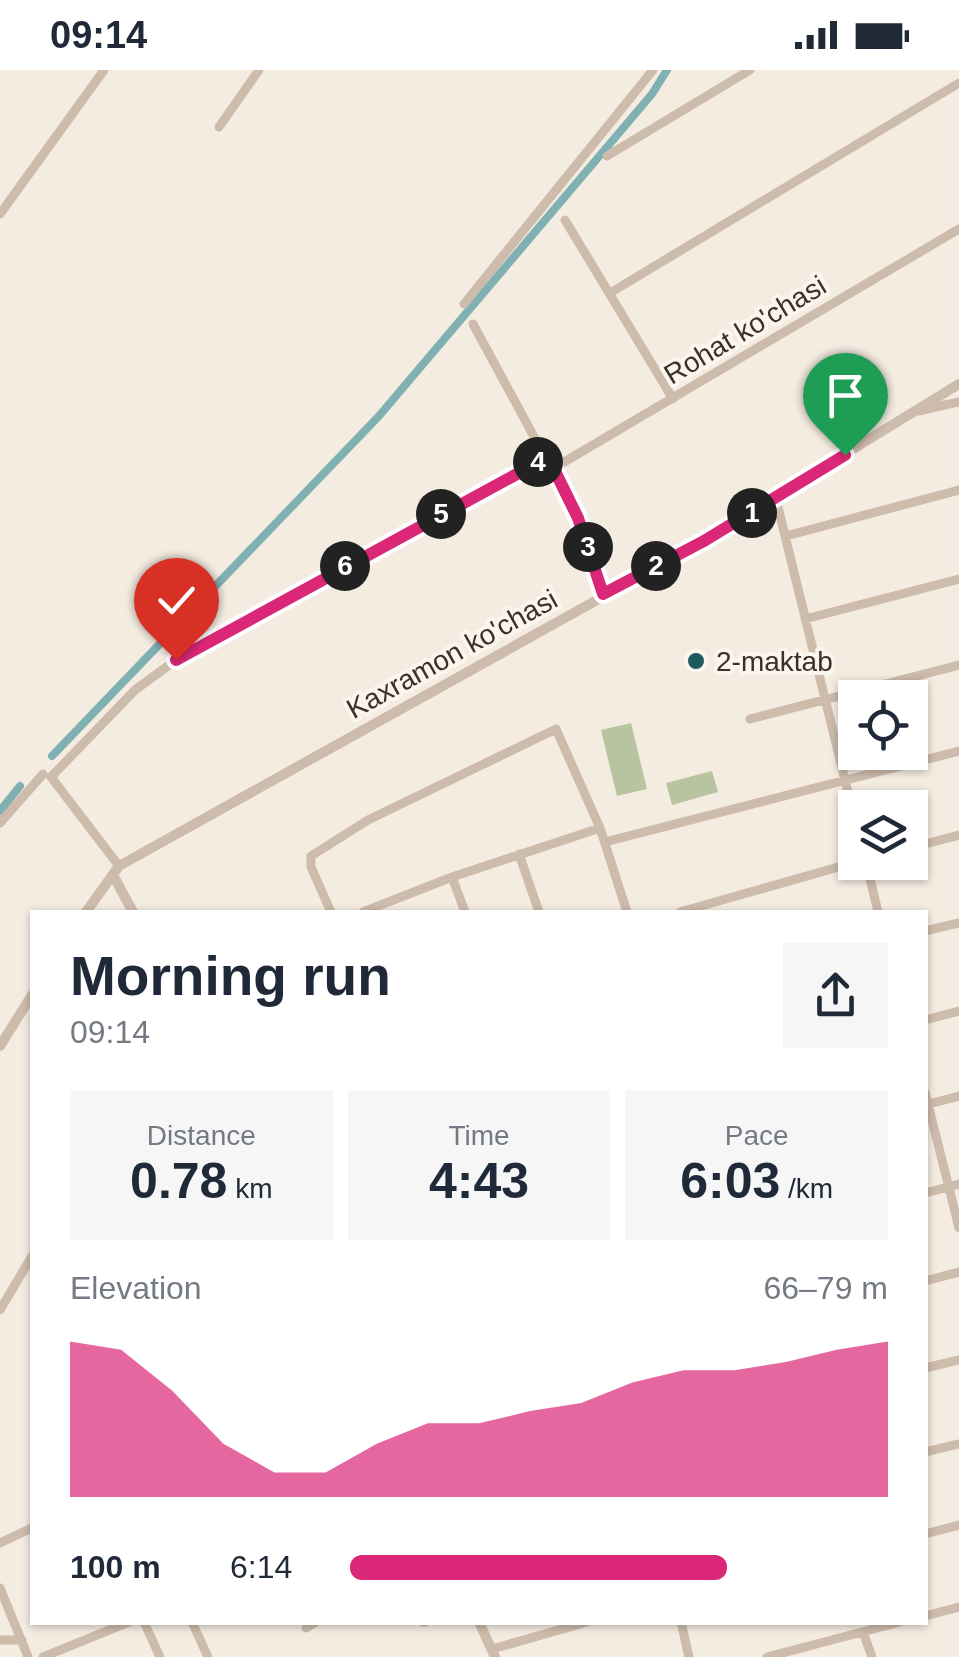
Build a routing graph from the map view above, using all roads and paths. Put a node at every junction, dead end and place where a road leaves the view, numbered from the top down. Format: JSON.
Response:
{"nodes":[{"id":1,"x":104,"y":70,"type":"edge"},
{"id":2,"x":259,"y":70,"type":"edge"},
{"id":3,"x":653,"y":70,"type":"edge"},
{"id":4,"x":750,"y":70,"type":"edge"},
{"id":5,"x":959,"y":84,"type":"edge"},
{"id":6,"x":220,"y":126,"type":"dead end"},
{"id":7,"x":607,"y":156,"type":"dead end"},
{"id":8,"x":0,"y":214,"type":"edge"},
{"id":9,"x":565,"y":220,"type":"dead end"},
{"id":10,"x":959,"y":229,"type":"edge"},
{"id":11,"x":610,"y":293,"type":"junction"},
{"id":12,"x":464,"y":304,"type":"dead end"},
{"id":13,"x":474,"y":324,"type":"dead end"},
{"id":14,"x":959,"y":384,"type":"edge"},
{"id":15,"x":674,"y":398,"type":"junction"},
{"id":16,"x":959,"y":402,"type":"edge"},
{"id":17,"x":914,"y":412,"type":"junction"},
{"id":18,"x":548,"y":457,"type":"junction"},
{"id":19,"x":554,"y":468,"type":"junction"},
{"id":20,"x":959,"y":490,"type":"edge"},
{"id":21,"x":776,"y":498,"type":"junction"},
{"id":22,"x":786,"y":536,"type":"junction"},
{"id":23,"x":959,"y":579,"type":"edge"},
{"id":24,"x":603,"y":594,"type":"junction"},
{"id":25,"x":805,"y":619,"type":"junction"},
{"id":26,"x":959,"y":665,"type":"edge"},
{"id":27,"x":823,"y":701,"type":"junction"},
{"id":28,"x":750,"y":720,"type":"dead end"},
{"id":29,"x":959,"y":751,"type":"edge"},
{"id":30,"x":47,"y":776,"type":"junction"},
{"id":31,"x":844,"y":780,"type":"junction"},
{"id":32,"x":847,"y":790,"type":"edge"},
{"id":33,"x":0,"y":823,"type":"edge"},
{"id":34,"x":600,"y":828,"type":"junction"},
{"id":35,"x":959,"y":836,"type":"edge"},
{"id":36,"x":605,"y":842,"type":"junction"},
{"id":37,"x":928,"y":844,"type":"edge"},
{"id":38,"x":519,"y":854,"type":"junction"},
{"id":39,"x":838,"y":867,"type":"edge"},
{"id":40,"x":116,"y":871,"type":"junction"},
{"id":41,"x":452,"y":877,"type":"junction"},
{"id":42,"x":870,"y":880,"type":"edge"},
{"id":43,"x":87,"y":910,"type":"edge"},
{"id":44,"x":132,"y":910,"type":"edge"},
{"id":45,"x":330,"y":910,"type":"edge"},
{"id":46,"x":368,"y":910,"type":"edge"},
{"id":47,"x":463,"y":910,"type":"edge"},
{"id":48,"x":539,"y":910,"type":"edge"},
{"id":49,"x":626,"y":910,"type":"edge"},
{"id":50,"x":687,"y":910,"type":"edge"},
{"id":51,"x":878,"y":910,"type":"edge"},
{"id":52,"x":959,"y":922,"type":"edge"},
{"id":53,"x":928,"y":930,"type":"edge"},
{"id":54,"x":30,"y":998,"type":"edge"},
{"id":55,"x":959,"y":1011,"type":"edge"},
{"id":56,"x":928,"y":1019,"type":"edge"},
{"id":57,"x":0,"y":1046,"type":"edge"},
{"id":58,"x":959,"y":1096,"type":"edge"},
{"id":59,"x":928,"y":1104,"type":"edge"},
{"id":60,"x":928,"y":1110,"type":"edge"},
{"id":61,"x":954,"y":1186,"type":"edge"},
{"id":62,"x":928,"y":1192,"type":"edge"},
{"id":63,"x":959,"y":1228,"type":"edge"},
{"id":64,"x":30,"y":1259,"type":"edge"},
{"id":65,"x":959,"y":1272,"type":"edge"},
{"id":66,"x":928,"y":1279,"type":"edge"},
{"id":67,"x":0,"y":1310,"type":"edge"},
{"id":68,"x":959,"y":1360,"type":"edge"},
{"id":69,"x":928,"y":1367,"type":"edge"},
{"id":70,"x":959,"y":1444,"type":"edge"},
{"id":71,"x":928,"y":1451,"type":"edge"},
{"id":72,"x":959,"y":1525,"type":"edge"},
{"id":73,"x":30,"y":1529,"type":"edge"},
{"id":74,"x":928,"y":1533,"type":"edge"},
{"id":75,"x":0,"y":1543,"type":"edge"},
{"id":76,"x":0,"y":1588,"type":"edge"},
{"id":77,"x":959,"y":1607,"type":"edge"},
{"id":78,"x":928,"y":1615,"type":"edge"},
{"id":79,"x":122,"y":1625,"type":"edge"},
{"id":80,"x":145,"y":1625,"type":"edge"},
{"id":81,"x":193,"y":1625,"type":"edge"},
{"id":82,"x":311,"y":1625,"type":"edge"},
{"id":83,"x":481,"y":1625,"type":"edge"},
{"id":84,"x":578,"y":1625,"type":"edge"},
{"id":85,"x":683,"y":1625,"type":"edge"},
{"id":86,"x":889,"y":1625,"type":"edge"},
{"id":87,"x":306,"y":1628,"type":"dead end"},
{"id":88,"x":863,"y":1632,"type":"junction"},
{"id":89,"x":0,"y":1640,"type":"edge"},
{"id":90,"x":22,"y":1640,"type":"junction"},
{"id":91,"x":494,"y":1653,"type":"edge"},
{"id":92,"x":28,"y":1657,"type":"edge"},
{"id":93,"x":43,"y":1657,"type":"edge"},
{"id":94,"x":160,"y":1657,"type":"edge"},
{"id":95,"x":208,"y":1657,"type":"edge"},
{"id":96,"x":689,"y":1657,"type":"edge"},
{"id":97,"x":767,"y":1657,"type":"edge"},
{"id":98,"x":872,"y":1657,"type":"edge"}],
"edges":[{"from":1,"to":8,"type":"street"},
{"from":2,"to":6,"type":"street"},
{"from":3,"to":12,"type":"street"},
{"from":4,"to":7,"type":"street"},
{"from":5,"to":11,"type":"street"},
{"from":9,"to":11,"type":"street"},
{"from":10,"to":15,"type":"street","name":"Rohat ko'chasi"},
{"from":11,"to":15,"type":"street"},
{"from":13,"to":18,"type":"street"},
{"from":14,"to":17,"type":"street","name":"Kaxramon ko'chasi"},
{"from":15,"to":19,"type":"street","name":"Rohat ko'chasi"},
{"from":16,"to":17,"type":"street"},
{"from":17,"to":21,"type":"street","name":"Kaxramon ko'chasi"},
{"from":18,"to":19,"type":"street"},
{"from":18,"to":30,"type":"street"},
{"from":19,"to":24,"type":"street"},
{"from":20,"to":22,"type":"street"},
{"from":21,"to":22,"type":"street"},
{"from":21,"to":24,"type":"street","name":"Kaxramon ko'chasi"},
{"from":22,"to":25,"type":"street"},
{"from":23,"to":25,"type":"street"},
{"from":24,"to":40,"type":"street","name":"Kaxramon ko'chasi"},
{"from":25,"to":27,"type":"street"},
{"from":26,"to":27,"type":"street"},
{"from":27,"to":28,"type":"street"},
{"from":27,"to":31,"type":"street"},
{"from":29,"to":31,"type":"street"},
{"from":30,"to":33,"type":"street"},
{"from":30,"to":40,"type":"street"},
{"from":31,"to":32,"type":"street"},
{"from":31,"to":36,"type":"street"},
{"from":34,"to":36,"type":"street"},
{"from":34,"to":38,"type":"street"},
{"from":34,"to":45,"type":"street"},
{"from":35,"to":37,"type":"street"},
{"from":36,"to":49,"type":"street"},
{"from":38,"to":41,"type":"street"},
{"from":38,"to":48,"type":"street"},
{"from":39,"to":50,"type":"street"},
{"from":40,"to":43,"type":"street"},
{"from":40,"to":44,"type":"street"},
{"from":41,"to":46,"type":"street"},
{"from":41,"to":47,"type":"street"},
{"from":42,"to":51,"type":"street"},
{"from":52,"to":53,"type":"street"},
{"from":54,"to":57,"type":"street"},
{"from":55,"to":56,"type":"street"},
{"from":58,"to":59,"type":"street"},
{"from":60,"to":61,"type":"street"},
{"from":61,"to":62,"type":"street"},
{"from":61,"to":63,"type":"street"},
{"from":64,"to":67,"type":"street"},
{"from":65,"to":66,"type":"street"},
{"from":68,"to":69,"type":"street"},
{"from":70,"to":71,"type":"street"},
{"from":72,"to":74,"type":"street"},
{"from":73,"to":75,"type":"street"},
{"from":76,"to":90,"type":"street"},
{"from":77,"to":78,"type":"street"},
{"from":79,"to":93,"type":"street"},
{"from":80,"to":94,"type":"street"},
{"from":81,"to":95,"type":"street"},
{"from":82,"to":87,"type":"street"},
{"from":83,"to":91,"type":"street"},
{"from":84,"to":91,"type":"street"},
{"from":85,"to":96,"type":"street"},
{"from":86,"to":88,"type":"street"},
{"from":88,"to":97,"type":"street"},
{"from":88,"to":98,"type":"street"},
{"from":89,"to":90,"type":"street"},
{"from":90,"to":92,"type":"street"}]}
